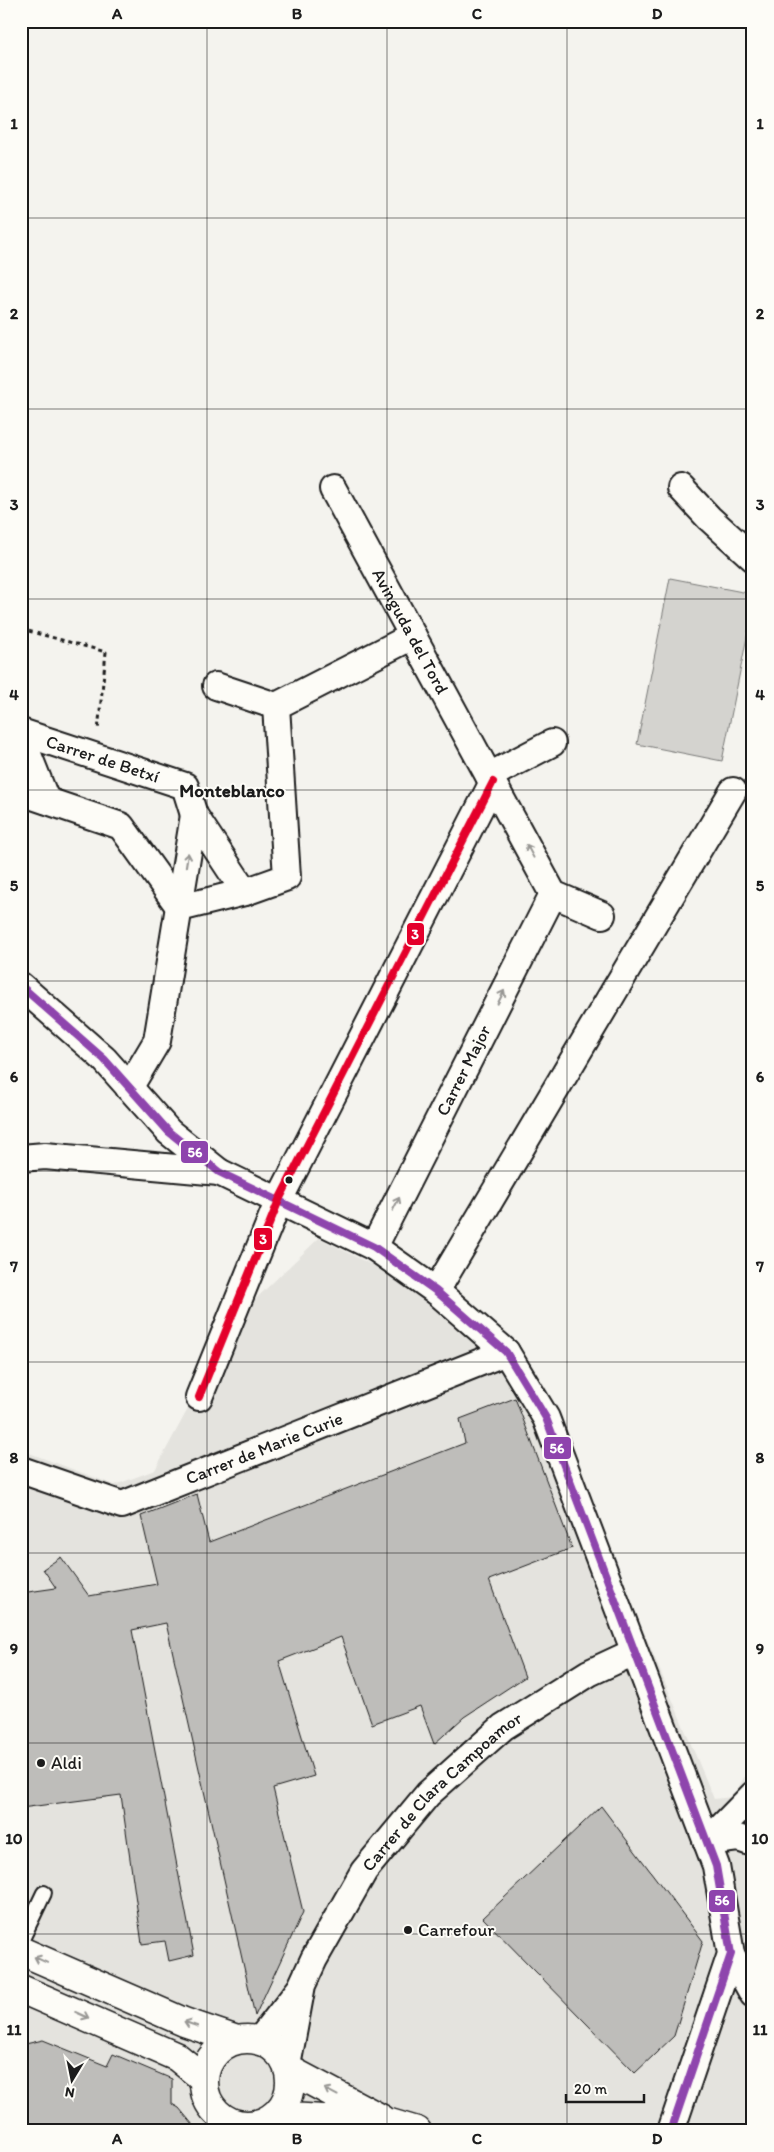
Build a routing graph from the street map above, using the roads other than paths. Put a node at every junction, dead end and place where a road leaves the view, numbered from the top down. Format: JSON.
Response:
{"nodes":[{"id":1,"x":681,"y":488,"type":"dead end"},
{"id":2,"x":333,"y":489,"type":"dead end"},
{"id":3,"x":753,"y":558,"type":"edge"},
{"id":4,"x":413,"y":636,"type":"junction"},
{"id":5,"x":216,"y":686,"type":"dead end"},
{"id":6,"x":276,"y":706,"type":"junction"},
{"id":7,"x":21,"y":732,"type":"edge"},
{"id":8,"x":21,"y":737,"type":"edge"},
{"id":9,"x":552,"y":743,"type":"dead end"},
{"id":10,"x":491,"y":779,"type":"junction"},
{"id":11,"x":733,"y":791,"type":"dead end"},
{"id":12,"x":21,"y":792,"type":"edge"},
{"id":13,"x":46,"y":800,"type":"junction"},
{"id":14,"x":194,"y":815,"type":"junction"},
{"id":15,"x":244,"y":892,"type":"junction"},
{"id":16,"x":554,"y":894,"type":"junction"},
{"id":17,"x":180,"y":908,"type":"junction"},
{"id":18,"x":602,"y":915,"type":"dead end"},
{"id":19,"x":21,"y":986,"type":"edge"},
{"id":20,"x":129,"y":1088,"type":"junction"},
{"id":21,"x":21,"y":1158,"type":"edge"},
{"id":22,"x":219,"y":1172,"type":"junction"},
{"id":23,"x":278,"y":1200,"type":"junction"},
{"id":24,"x":374,"y":1247,"type":"junction"},
{"id":25,"x":436,"y":1291,"type":"junction"},
{"id":26,"x":506,"y":1352,"type":"junction"},
{"id":27,"x":199,"y":1397,"type":"dead end"},
{"id":28,"x":21,"y":1470,"type":"edge"},
{"id":29,"x":634,"y":1652,"type":"junction"},
{"id":30,"x":753,"y":1795,"type":"edge"},
{"id":31,"x":707,"y":1842,"type":"junction"},
{"id":32,"x":753,"y":1843,"type":"edge"},
{"id":33,"x":44,"y":1893,"type":"dead end"},
{"id":34,"x":21,"y":1941,"type":"edge"},
{"id":35,"x":21,"y":1951,"type":"edge"},
{"id":36,"x":731,"y":1954,"type":"junction"},
{"id":37,"x":302,"y":1985,"type":"junction"},
{"id":38,"x":21,"y":1989,"type":"edge"},
{"id":39,"x":753,"y":1994,"type":"edge"},
{"id":40,"x":248,"y":2040,"type":"junction"},
{"id":41,"x":287,"y":2067,"type":"junction"},
{"id":42,"x":204,"y":2079,"type":"junction"},
{"id":43,"x":218,"y":2121,"type":"edge"},
{"id":44,"x":267,"y":2122,"type":"edge"},
{"id":45,"x":390,"y":2123,"type":"junction"},
{"id":46,"x":417,"y":2131,"type":"edge"},
{"id":47,"x":671,"y":2131,"type":"edge"}],
"edges":[{"from":1,"to":3,"type":"street"},
{"from":2,"to":4,"type":"street","name":"Avinguda del Tord"},
{"from":4,"to":6,"type":"street"},
{"from":4,"to":10,"type":"street","name":"Avinguda del Tord"},
{"from":5,"to":6,"type":"street"},
{"from":6,"to":15,"type":"street"},
{"from":7,"to":14,"type":"street","name":"Carrer de Betxí"},
{"from":8,"to":13,"type":"street","name":"Carrer de Betxí"},
{"from":9,"to":10,"type":"street"},
{"from":16,"to":10,"type":"street","one_way":true},
{"from":10,"to":23,"type":"street"},
{"from":11,"to":25,"type":"street"},
{"from":12,"to":13,"type":"street"},
{"from":13,"to":17,"type":"street"},
{"from":14,"to":15,"type":"street","name":"Carrer de Betxí"},
{"from":17,"to":14,"type":"street","name":"Carrer de Betxí","one_way":true},
{"from":15,"to":17,"type":"street"},
{"from":16,"to":18,"type":"street"},
{"from":24,"to":16,"type":"street","name":"Carrer Major","one_way":true},
{"from":17,"to":20,"type":"street","name":"Carrer de Betxí"},
{"from":19,"to":20,"type":"street"},
{"from":20,"to":22,"type":"street"},
{"from":21,"to":22,"type":"street"},
{"from":22,"to":23,"type":"street"},
{"from":23,"to":24,"type":"street"},
{"from":23,"to":27,"type":"street"},
{"from":24,"to":25,"type":"street"},
{"from":25,"to":26,"type":"street"},
{"from":26,"to":28,"type":"street","name":"Carrer de Marie Curie"},
{"from":26,"to":29,"type":"street"},
{"from":29,"to":31,"type":"street"},
{"from":29,"to":37,"type":"street","name":"Carrer de Clara Campoamor"},
{"from":30,"to":31,"type":"street"},
{"from":31,"to":32,"type":"street"},
{"from":31,"to":36,"type":"street"},
{"from":33,"to":34,"type":"lane"},
{"from":40,"to":35,"type":"main road","one_way":true},
{"from":36,"to":39,"type":"street"},
{"from":36,"to":47,"type":"street"},
{"from":37,"to":40,"type":"street","name":"Carrer de Clara Campoamor"},
{"from":37,"to":41,"type":"street","name":"Carrer de Clara Campoamor"},
{"from":38,"to":42,"type":"main road","one_way":true},
{"from":40,"to":41,"type":"main road"},
{"from":40,"to":42,"type":"main road"},
{"from":41,"to":44,"type":"main road"},
{"from":45,"to":41,"type":"main road","one_way":true},
{"from":42,"to":43,"type":"main road"},
{"from":43,"to":44,"type":"main road"},
{"from":44,"to":45,"type":"main road"},
{"from":45,"to":46,"type":"main road"}]}
